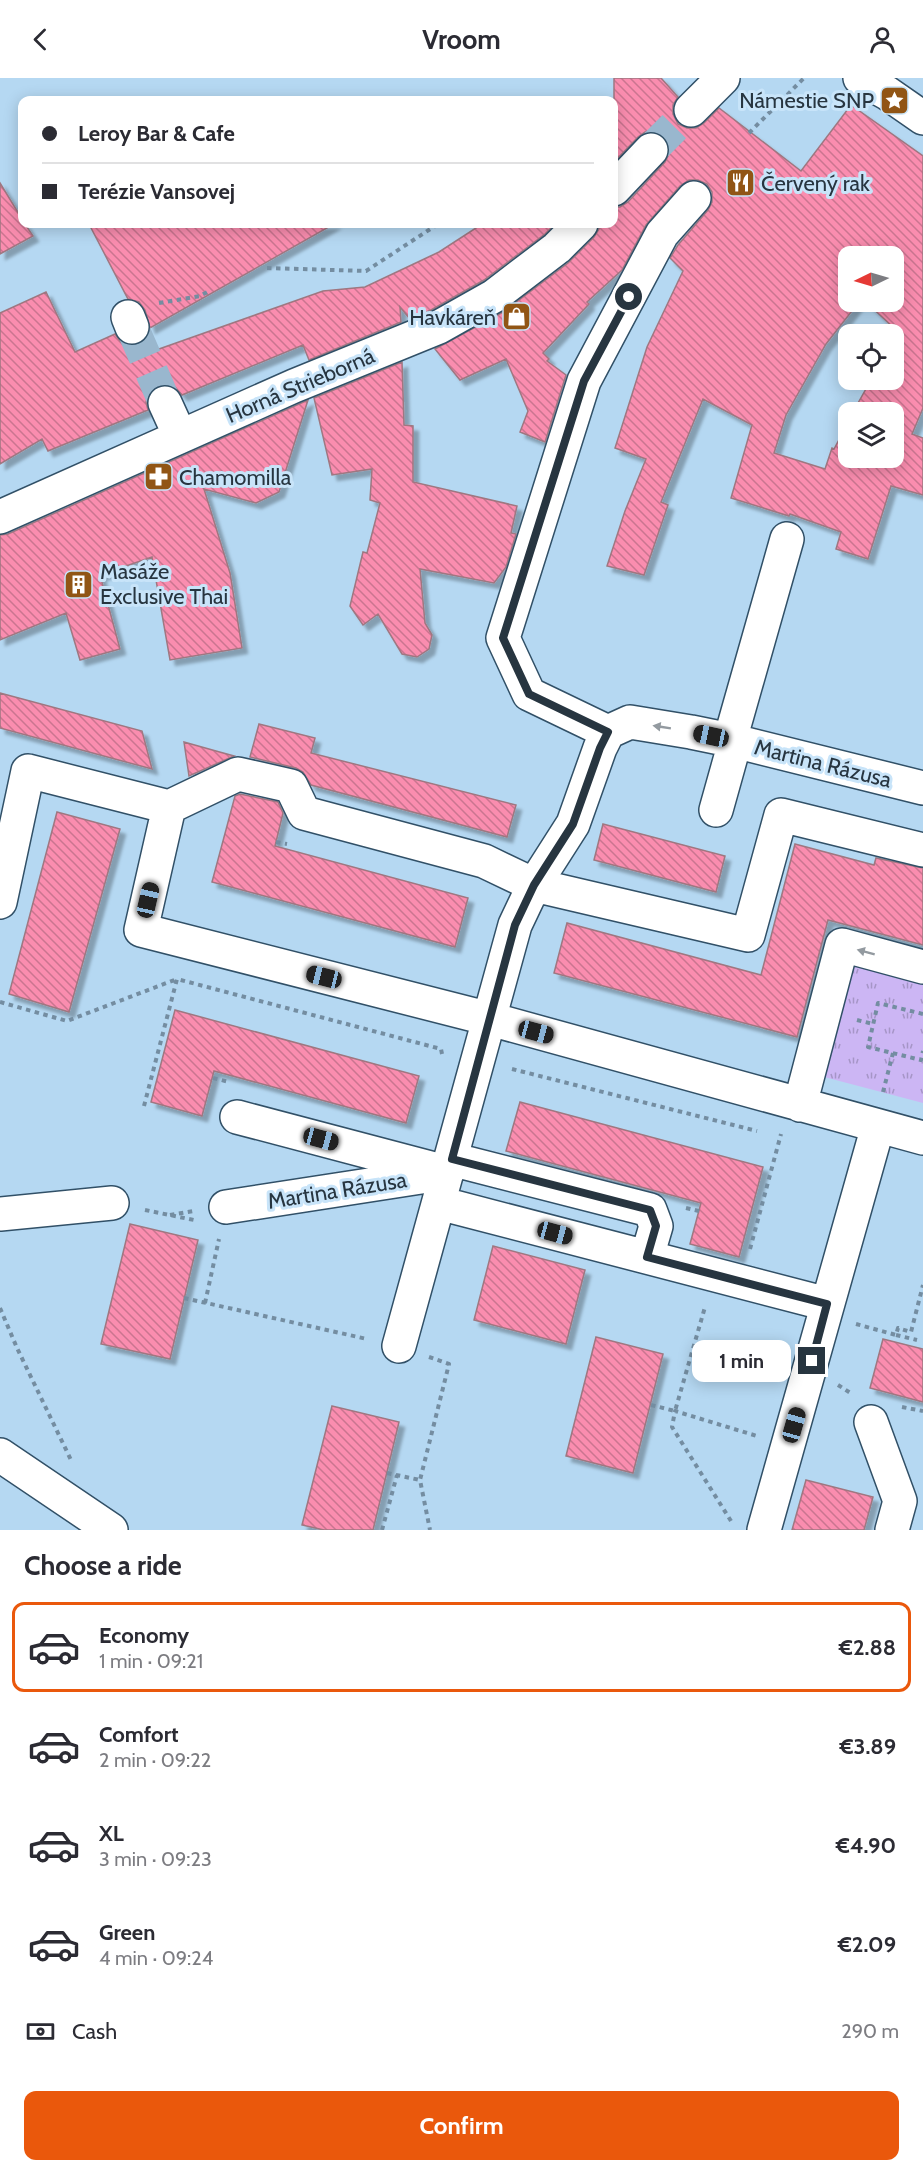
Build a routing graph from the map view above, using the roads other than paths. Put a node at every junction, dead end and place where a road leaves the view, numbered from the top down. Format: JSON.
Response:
{"nodes":[{"id":1,"x":723,"y":78,"type":"edge"},
{"id":2,"x":860,"y":78,"type":"edge"},
{"id":3,"x":910,"y":100,"type":"edge"},
{"id":4,"x":691,"y":110,"type":"tunnel mouth"},
{"id":5,"x":651,"y":150,"type":"tunnel mouth"},
{"id":6,"x":618,"y":185,"type":"edge"},
{"id":7,"x":694,"y":198,"type":"dead end"},
{"id":8,"x":577,"y":228,"type":"edge"},
{"id":9,"x":165,"y":403,"type":"tunnel mouth"},
{"id":10,"x":180,"y":436,"type":"junction"},
{"id":11,"x":0,"y":517,"type":"edge"},
{"id":12,"x":787,"y":539,"type":"dead end"},
{"id":13,"x":608,"y":732,"type":"junction"},
{"id":14,"x":740,"y":743,"type":"junction"},
{"id":15,"x":923,"y":788,"type":"edge"},
{"id":16,"x":169,"y":807,"type":"junction"},
{"id":17,"x":725,"y":812,"type":"dead end"},
{"id":18,"x":923,"y":850,"type":"edge"},
{"id":19,"x":534,"y":885,"type":"junction"},
{"id":20,"x":0,"y":902,"type":"edge"},
{"id":21,"x":923,"y":967,"type":"edge"},
{"id":22,"x":490,"y":1019,"type":"junction"},
{"id":23,"x":795,"y":1103,"type":"junction"},
{"id":24,"x":237,"y":1117,"type":"dead end"},
{"id":25,"x":878,"y":1126,"type":"junction"},
{"id":26,"x":923,"y":1138,"type":"edge"},
{"id":27,"x":446,"y":1178,"type":"junction"},
{"id":28,"x":112,"y":1203,"type":"road end"},
{"id":29,"x":0,"y":1214,"type":"edge"},
{"id":30,"x":224,"y":1216,"type":"road end"},
{"id":31,"x":647,"y":1257,"type":"junction"},
{"id":32,"x":827,"y":1304,"type":"junction"},
{"id":33,"x":399,"y":1346,"type":"road end"},
{"id":34,"x":871,"y":1422,"type":"dead end"},
{"id":35,"x":0,"y":1455,"type":"edge"},
{"id":36,"x":111,"y":1530,"type":"edge"},
{"id":37,"x":764,"y":1530,"type":"edge"},
{"id":38,"x":892,"y":1530,"type":"edge"}],
"edges":[{"from":1,"to":4,"type":"street"},
{"from":2,"to":3,"type":"street"},
{"from":5,"to":6,"type":"street"},
{"from":7,"to":13,"type":"street"},
{"from":8,"to":10,"type":"street","name":"Horná Strieborná"},
{"from":9,"to":10,"type":"street"},
{"from":10,"to":11,"type":"street","name":"Horná Strieborná"},
{"from":12,"to":14,"type":"street"},
{"from":14,"to":13,"type":"street","name":"Martina Rázusa","one_way":true},
{"from":13,"to":19,"type":"street","name":"Martina Rázusa"},
{"from":14,"to":15,"type":"street","name":"Martina Rázusa"},
{"from":14,"to":17,"type":"street"},
{"from":16,"to":19,"type":"street"},
{"from":16,"to":20,"type":"street"},
{"from":16,"to":22,"type":"street"},
{"from":18,"to":19,"type":"street"},
{"from":19,"to":22,"type":"street","name":"Martina Rázusa"},
{"from":21,"to":23,"type":"street","one_way":true},
{"from":22,"to":23,"type":"street"},
{"from":22,"to":27,"type":"street","name":"Martina Rázusa"},
{"from":23,"to":25,"type":"street"},
{"from":24,"to":27,"type":"street"},
{"from":25,"to":26,"type":"street"},
{"from":25,"to":32,"type":"street"},
{"from":27,"to":30,"type":"street","name":"Martina Rázusa"},
{"from":27,"to":31,"type":"street"},
{"from":27,"to":31,"type":"street"},
{"from":27,"to":33,"type":"street","name":"Martina Rázusa"},
{"from":28,"to":29,"type":"street"},
{"from":31,"to":32,"type":"street"},
{"from":32,"to":37,"type":"street"},
{"from":34,"to":38,"type":"street"},
{"from":35,"to":36,"type":"street"}]}
